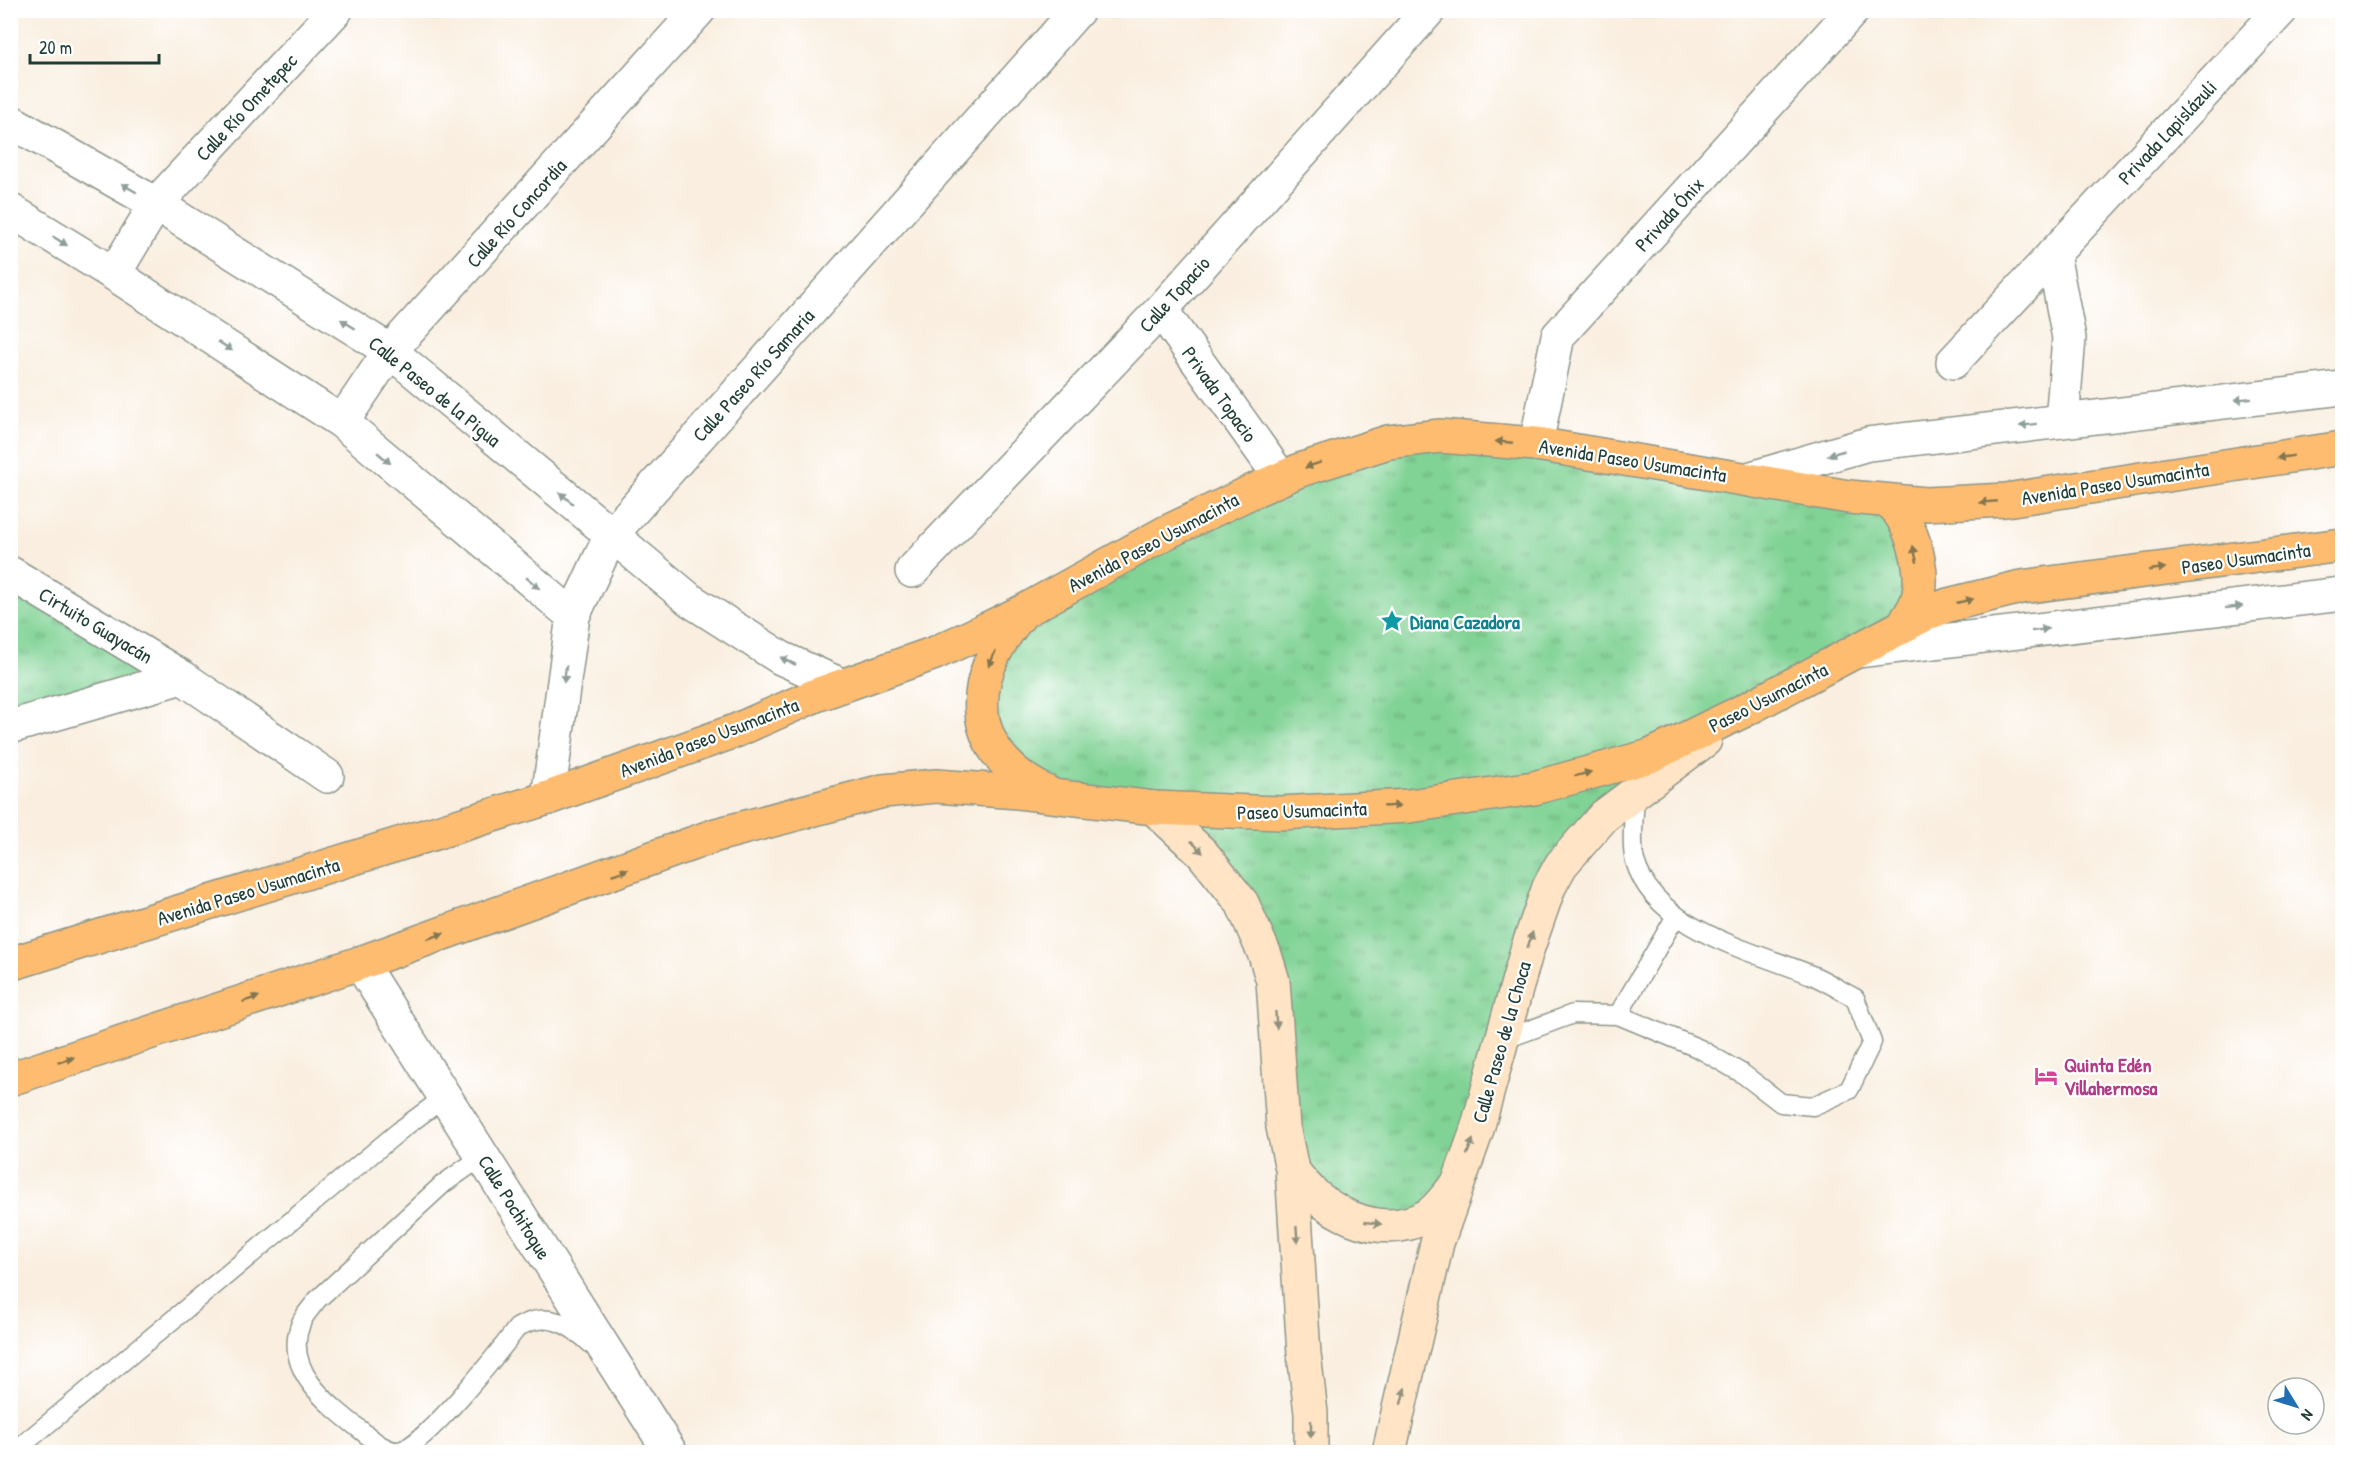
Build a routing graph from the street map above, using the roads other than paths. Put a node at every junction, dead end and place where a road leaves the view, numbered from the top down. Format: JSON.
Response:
{"nodes":[{"id":1,"x":336,"y":10,"type":"edge"},
{"id":2,"x":699,"y":10,"type":"edge"},
{"id":3,"x":1078,"y":10,"type":"edge"},
{"id":4,"x":1429,"y":10,"type":"edge"},
{"id":5,"x":1853,"y":10,"type":"edge"},
{"id":6,"x":2281,"y":10,"type":"edge"},
{"id":7,"x":10,"y":121,"type":"edge"},
{"id":8,"x":156,"y":204,"type":"junction"},
{"id":9,"x":10,"y":210,"type":"edge"},
{"id":10,"x":2053,"y":254,"type":"junction"},
{"id":11,"x":114,"y":274,"type":"junction"},
{"id":12,"x":1161,"y":310,"type":"junction"},
{"id":13,"x":390,"y":351,"type":"junction"},
{"id":14,"x":1953,"y":362,"type":"dead end"},
{"id":15,"x":2343,"y":388,"type":"edge"},
{"id":16,"x":2062,"y":421,"type":"junction"},
{"id":17,"x":342,"y":422,"type":"junction"},
{"id":18,"x":1536,"y":444,"type":"junction"},
{"id":19,"x":2343,"y":448,"type":"edge"},
{"id":20,"x":1281,"y":478,"type":"junction"},
{"id":21,"x":1748,"y":479,"type":"junction"},
{"id":22,"x":1890,"y":501,"type":"junction"},
{"id":23,"x":611,"y":535,"type":"junction"},
{"id":24,"x":2343,"y":545,"type":"edge"},
{"id":25,"x":912,"y":571,"type":"dead end"},
{"id":26,"x":10,"y":573,"type":"edge"},
{"id":27,"x":2343,"y":594,"type":"edge"},
{"id":28,"x":1024,"y":611,"type":"junction"},
{"id":29,"x":573,"y":616,"type":"junction"},
{"id":30,"x":1901,"y":628,"type":"junction"},
{"id":31,"x":1857,"y":651,"type":"junction"},
{"id":32,"x":182,"y":677,"type":"junction"},
{"id":33,"x":841,"y":685,"type":"junction"},
{"id":34,"x":1741,"y":712,"type":"junction"},
{"id":35,"x":10,"y":728,"type":"edge"},
{"id":36,"x":327,"y":776,"type":"dead end"},
{"id":37,"x":1635,"y":792,"type":"junction"},
{"id":38,"x":548,"y":798,"type":"junction"},
{"id":39,"x":1059,"y":799,"type":"junction"},
{"id":40,"x":1154,"y":808,"type":"junction"},
{"id":41,"x":1676,"y":916,"type":"junction"},
{"id":42,"x":360,"y":963,"type":"junction"},
{"id":43,"x":10,"y":964,"type":"edge"},
{"id":44,"x":1618,"y":1015,"type":"junction"},
{"id":45,"x":1503,"y":1041,"type":"junction"},
{"id":46,"x":10,"y":1079,"type":"edge"},
{"id":47,"x":445,"y":1097,"type":"junction"},
{"id":48,"x":483,"y":1156,"type":"junction"},
{"id":49,"x":1292,"y":1169,"type":"junction"},
{"id":50,"x":1458,"y":1182,"type":"junction"},
{"id":51,"x":610,"y":1358,"type":"junction"},
{"id":52,"x":14,"y":1452,"type":"edge"},
{"id":53,"x":670,"y":1452,"type":"edge"},
{"id":54,"x":1311,"y":1452,"type":"edge"},
{"id":55,"x":1389,"y":1452,"type":"edge"}],
"edges":[{"from":1,"to":8,"type":"street","name":"Calle Río Ometepec"},
{"from":2,"to":13,"type":"street","name":"Calle Río Concordia"},
{"from":3,"to":23,"type":"street","name":"Calle Paseo Río Samaria"},
{"from":4,"to":12,"type":"street","name":"Calle Topacio"},
{"from":5,"to":18,"type":"street","name":"Privada Ónix"},
{"from":6,"to":10,"type":"street","name":"Privada Lapislázuli"},
{"from":8,"to":7,"type":"street","name":"Calle Paseo de la Pigua","one_way":true},
{"from":8,"to":11,"type":"street","name":"Calle Río Ometepec"},
{"from":13,"to":8,"type":"street","name":"Calle Paseo de la Pigua","one_way":true},
{"from":9,"to":11,"type":"street","one_way":true},
{"from":10,"to":14,"type":"street","name":"Privada Lapislázuli"},
{"from":10,"to":16,"type":"street"},
{"from":11,"to":17,"type":"street","one_way":true},
{"from":12,"to":20,"type":"street","name":"Privada Topacio"},
{"from":12,"to":25,"type":"street","name":"Calle Topacio"},
{"from":13,"to":17,"type":"street","name":"Calle Río Concordia"},
{"from":23,"to":13,"type":"street","name":"Calle Paseo de la Pigua","one_way":true},
{"from":15,"to":16,"type":"street","one_way":true},
{"from":16,"to":21,"type":"street","one_way":true},
{"from":17,"to":29,"type":"street","one_way":true},
{"from":18,"to":20,"type":"main road","name":"Avenida Paseo Usumacinta","one_way":true},
{"from":18,"to":21,"type":"main road","name":"Avenida Paseo Usumacinta"},
{"from":19,"to":22,"type":"main road","name":"Avenida Paseo Usumacinta","one_way":true},
{"from":20,"to":28,"type":"main road","name":"Avenida Paseo Usumacinta"},
{"from":21,"to":22,"type":"main road","name":"Avenida Paseo Usumacinta"},
{"from":30,"to":22,"type":"main road","one_way":true},
{"from":23,"to":29,"type":"street","name":"Calle Paseo Río Samaria"},
{"from":33,"to":23,"type":"street","name":"Calle Paseo de la Pigua","one_way":true},
{"from":30,"to":24,"type":"main road","name":"Paseo Usumacinta","one_way":true},
{"from":26,"to":32,"type":"street","name":"Cirtuito Guayacán"},
{"from":31,"to":27,"type":"street","one_way":true},
{"from":28,"to":33,"type":"main road","name":"Avenida Paseo Usumacinta"},
{"from":28,"to":39,"type":"main road","one_way":true},
{"from":29,"to":38,"type":"street","name":"Calle Paseo Río Samaria","one_way":true},
{"from":30,"to":31,"type":"main road","name":"Paseo Usumacinta"},
{"from":31,"to":34,"type":"main road","name":"Paseo Usumacinta"},
{"from":32,"to":35,"type":"street","name":"Cirtuito Guayacán"},
{"from":32,"to":36,"type":"street","name":"Cirtuito Guayacán"},
{"from":33,"to":38,"type":"main road","name":"Avenida Paseo Usumacinta"},
{"from":34,"to":37,"type":"street","name":"Calle Paseo de la Choca"},
{"from":40,"to":34,"type":"main road","name":"Paseo Usumacinta","one_way":true},
{"from":37,"to":41,"type":"lane"},
{"from":45,"to":37,"type":"street","name":"Calle Paseo de la Choca","one_way":true},
{"from":38,"to":43,"type":"main road","name":"Avenida Paseo Usumacinta"},
{"from":39,"to":40,"type":"main road"},
{"from":42,"to":39,"type":"main road","one_way":true},
{"from":40,"to":49,"type":"street","one_way":true},
{"from":41,"to":44,"type":"lane"},
{"from":41,"to":44,"type":"lane"},
{"from":46,"to":42,"type":"main road","one_way":true},
{"from":42,"to":47,"type":"street","name":"Calle Pochitoque"},
{"from":44,"to":45,"type":"lane"},
{"from":50,"to":45,"type":"street","name":"Calle Paseo de la Choca","one_way":true},
{"from":47,"to":48,"type":"street","name":"Calle Pochitoque"},
{"from":47,"to":52,"type":"lane"},
{"from":48,"to":51,"type":"street","name":"Calle Pochitoque"},
{"from":48,"to":51,"type":"lane"},
{"from":49,"to":50,"type":"street","one_way":true},
{"from":49,"to":54,"type":"street","one_way":true},
{"from":55,"to":50,"type":"street","name":"Calle Paseo de la Choca","one_way":true},
{"from":51,"to":53,"type":"street","name":"Calle Pochitoque"}]}
